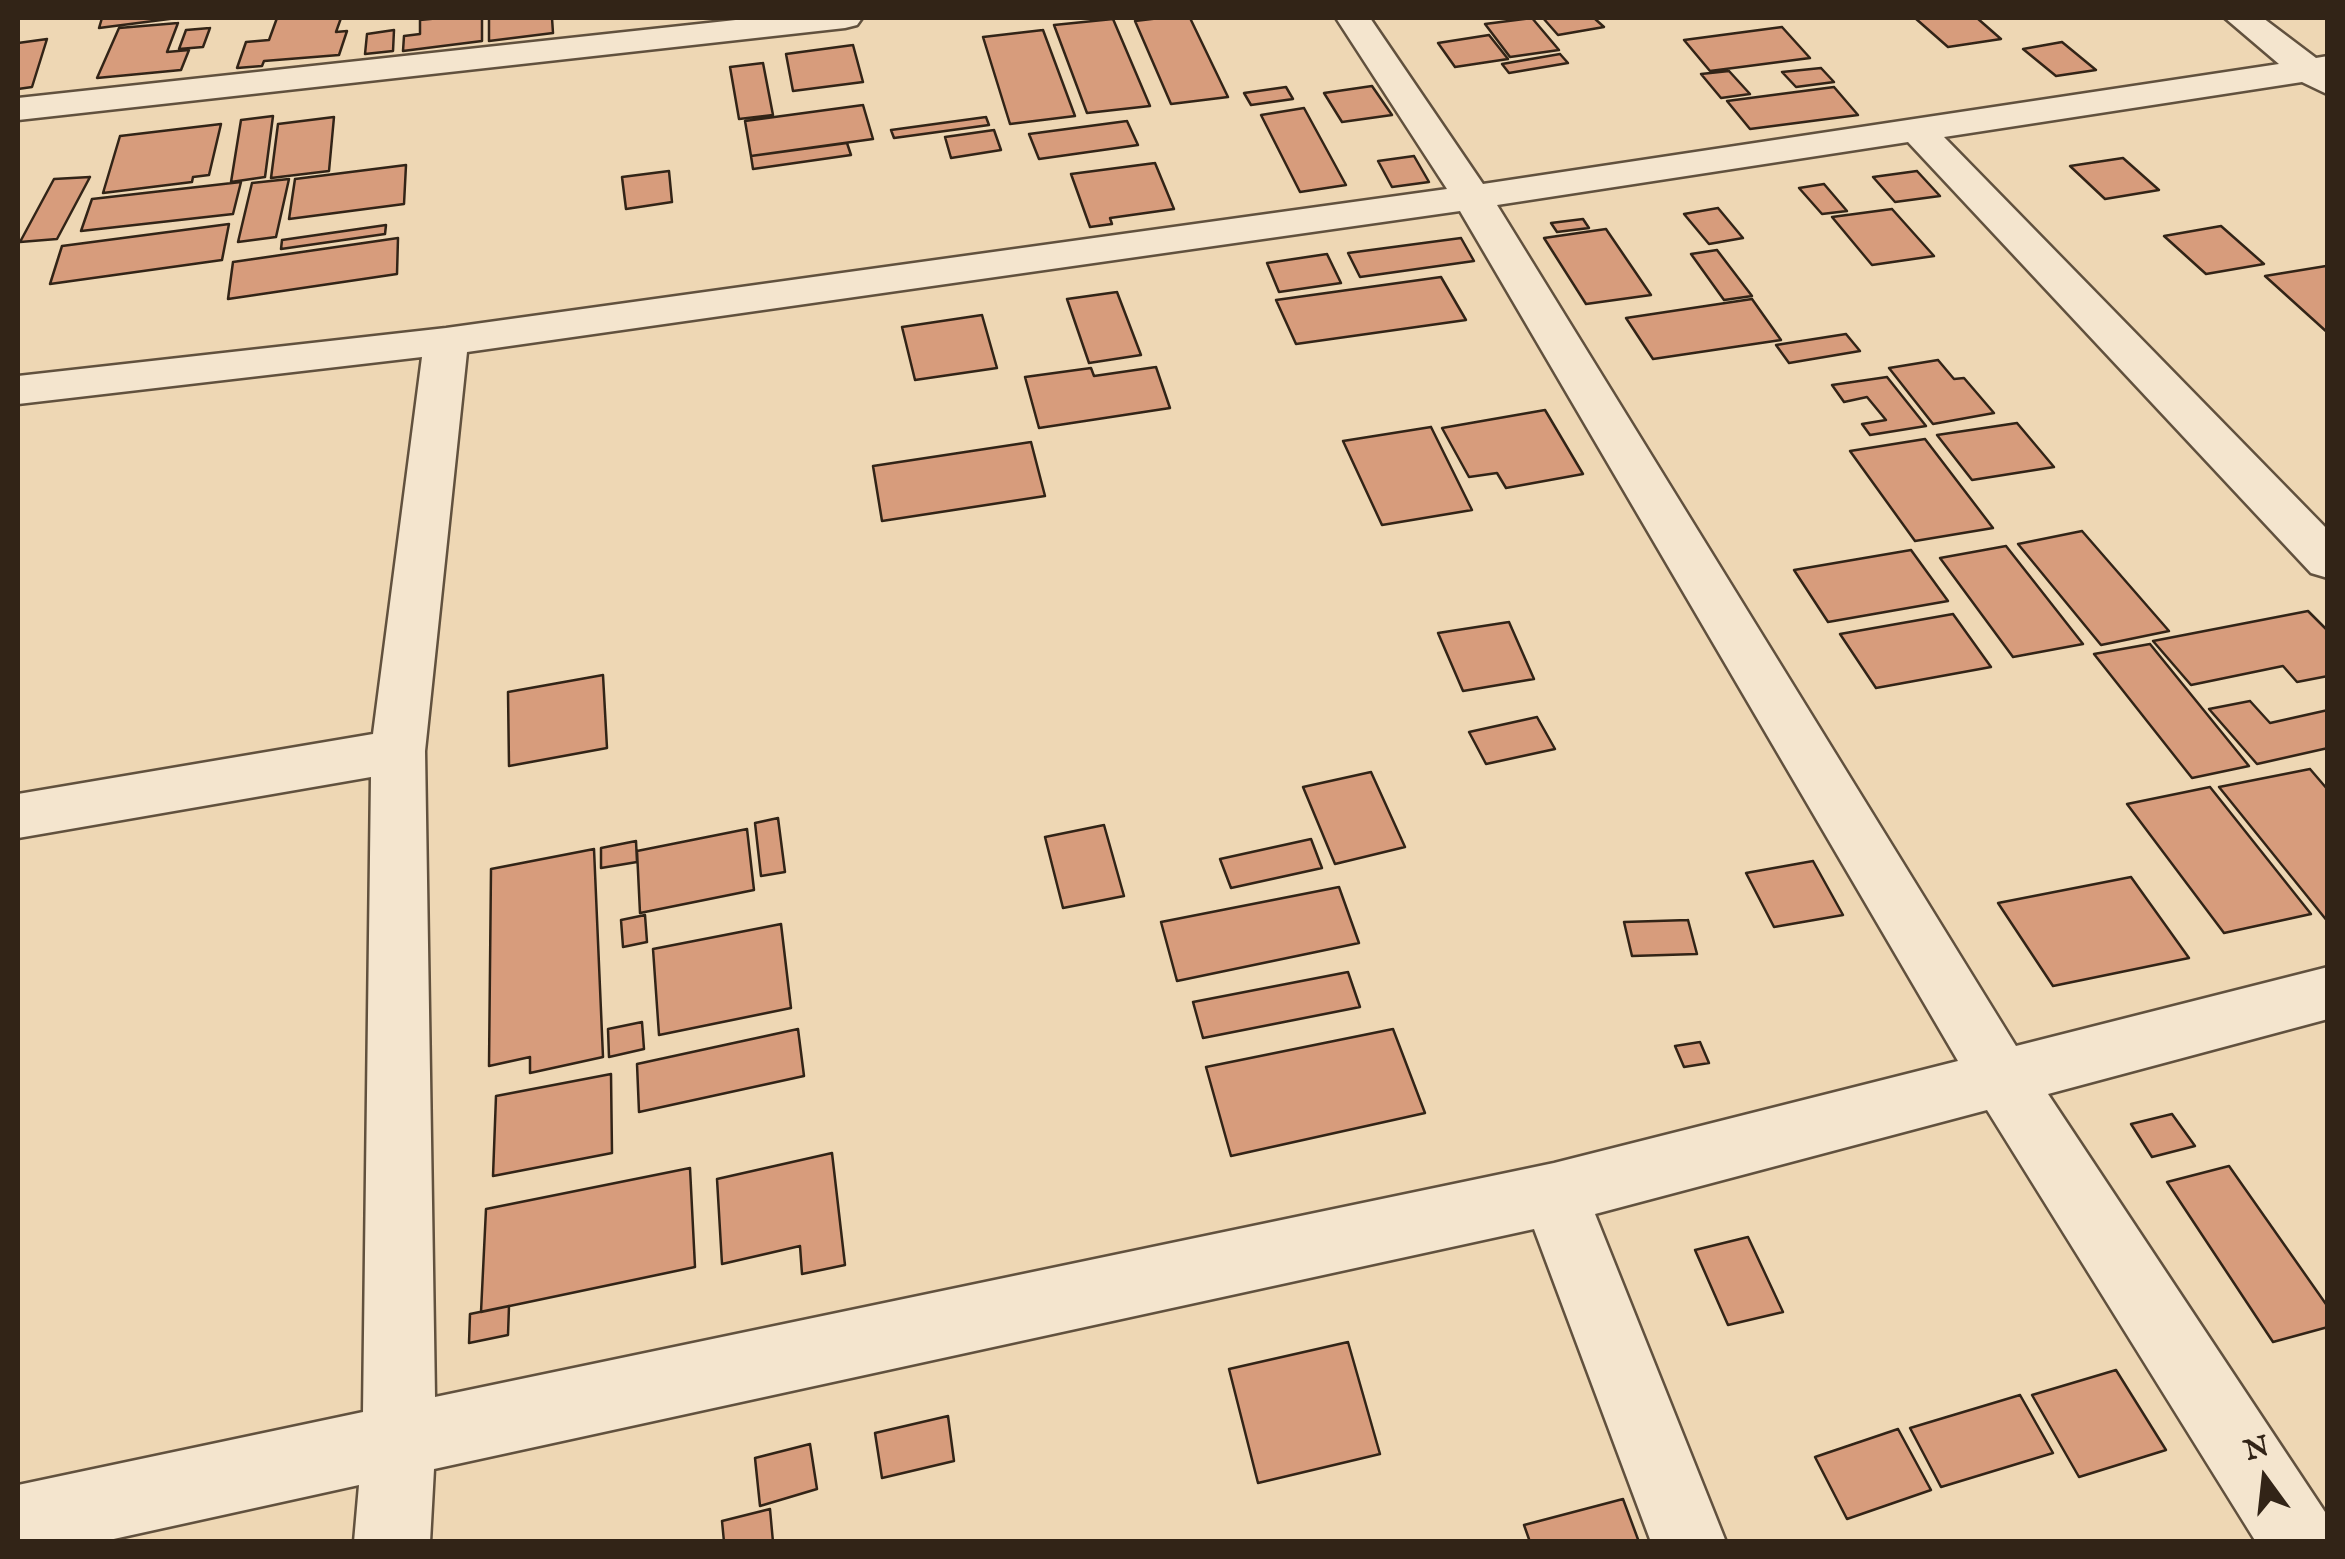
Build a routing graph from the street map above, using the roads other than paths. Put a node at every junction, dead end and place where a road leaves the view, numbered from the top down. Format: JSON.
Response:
{"nodes":[{"id":1,"x":845,"y":18,"type":"edge"},
{"id":2,"x":1353,"y":18,"type":"edge"},
{"id":3,"x":2242,"y":18,"type":"edge"},
{"id":4,"x":646,"y":29,"type":"edge"},
{"id":5,"x":2322,"y":74,"type":"edge"},
{"id":6,"x":18,"y":109,"type":"edge"},
{"id":7,"x":1917,"y":130,"type":"junction"},
{"id":8,"x":1472,"y":197,"type":"junction"},
{"id":9,"x":446,"y":341,"type":"junction"},
{"id":10,"x":18,"y":390,"type":"edge"},
{"id":11,"x":2328,"y":561,"type":"edge"},
{"id":12,"x":398,"y":751,"type":"junction"},
{"id":13,"x":18,"y":816,"type":"edge"},
{"id":14,"x":2328,"y":993,"type":"edge"},
{"id":15,"x":2000,"y":1076,"type":"junction"},
{"id":16,"x":1554,"y":1194,"type":"junction"},
{"id":17,"x":399,"y":1440,"type":"junction"},
{"id":18,"x":18,"y":1522,"type":"edge"},
{"id":19,"x":392,"y":1542,"type":"edge"},
{"id":20,"x":1689,"y":1542,"type":"edge"},
{"id":21,"x":2300,"y":1542,"type":"edge"}],
"edges":[{"from":1,"to":4,"type":"street"},
{"from":2,"to":8,"type":"street"},
{"from":3,"to":5,"type":"street"},
{"from":4,"to":6,"type":"street"},
{"from":5,"to":7,"type":"street"},
{"from":7,"to":8,"type":"street"},
{"from":7,"to":11,"type":"street"},
{"from":8,"to":9,"type":"street"},
{"from":8,"to":15,"type":"street"},
{"from":9,"to":10,"type":"street"},
{"from":9,"to":12,"type":"street"},
{"from":12,"to":13,"type":"street"},
{"from":12,"to":17,"type":"street"},
{"from":14,"to":15,"type":"street"},
{"from":15,"to":16,"type":"street"},
{"from":15,"to":21,"type":"street"},
{"from":16,"to":17,"type":"street"},
{"from":16,"to":20,"type":"street"},
{"from":17,"to":18,"type":"street"},
{"from":17,"to":19,"type":"street"}]}
